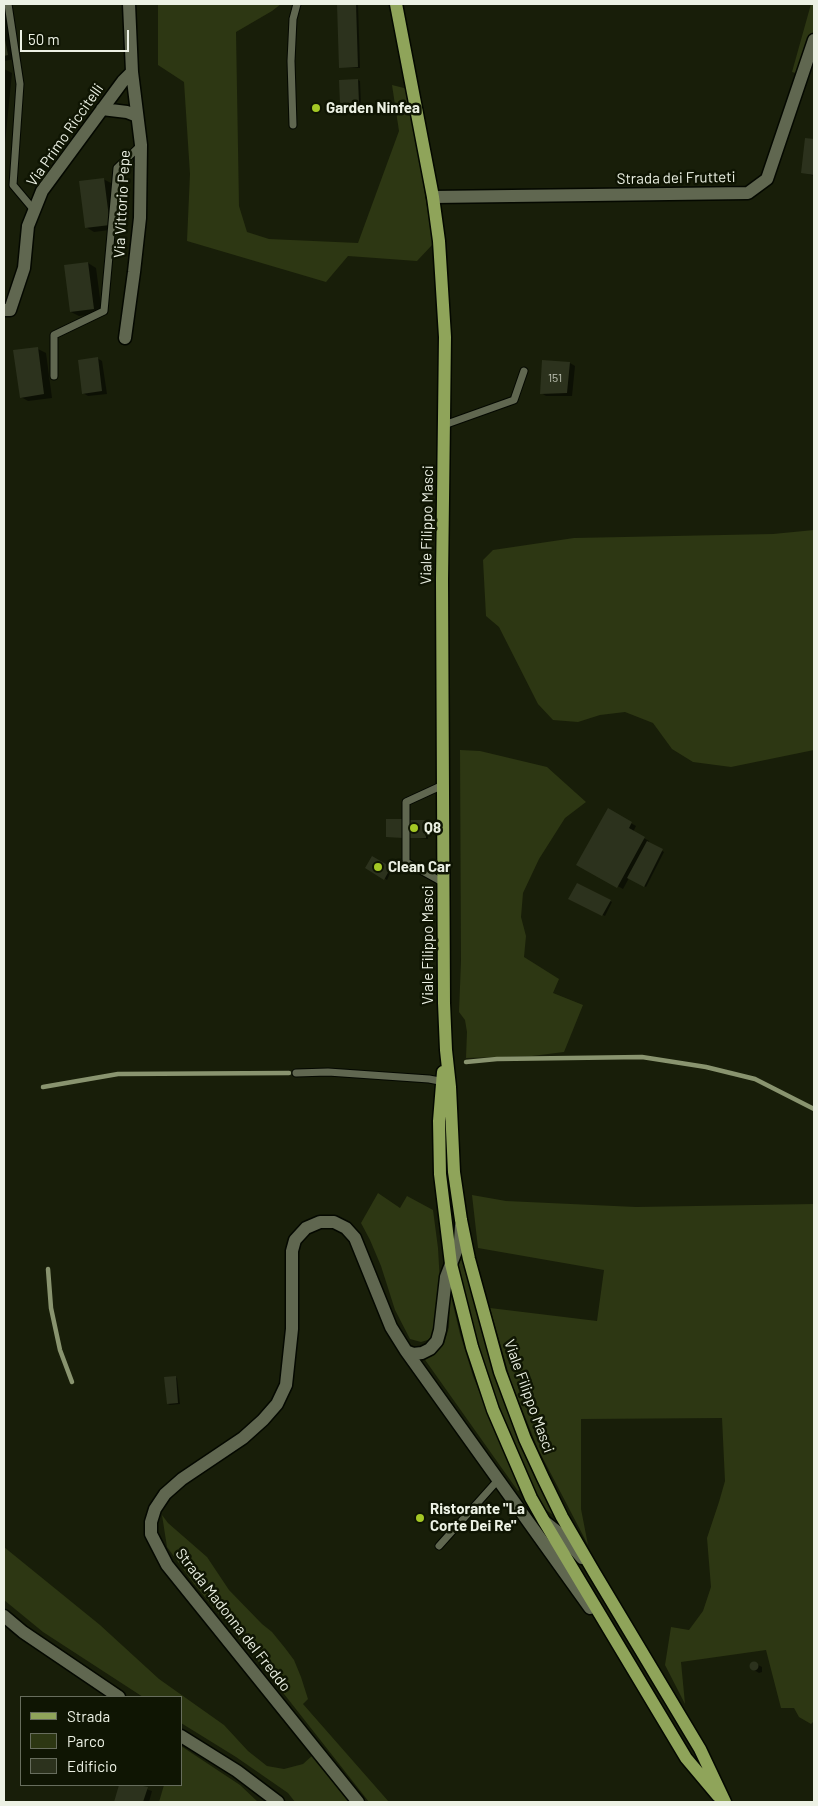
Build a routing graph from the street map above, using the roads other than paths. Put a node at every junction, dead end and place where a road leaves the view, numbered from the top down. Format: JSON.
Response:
{"nodes":[{"id":1,"x":8,"y":4,"type":"edge"},
{"id":2,"x":130,"y":4,"type":"edge"},
{"id":3,"x":297,"y":4,"type":"edge"},
{"id":4,"x":396,"y":4,"type":"edge"},
{"id":5,"x":814,"y":40,"type":"edge"},
{"id":6,"x":132,"y":72,"type":"junction"},
{"id":7,"x":102,"y":109,"type":"junction"},
{"id":8,"x":137,"y":116,"type":"junction"},
{"id":9,"x":293,"y":126,"type":"dead end"},
{"id":10,"x":141,"y":145,"type":"junction"},
{"id":11,"x":433,"y":197,"type":"junction"},
{"id":12,"x":34,"y":210,"type":"junction"},
{"id":13,"x":4,"y":310,"type":"edge"},
{"id":14,"x":125,"y":338,"type":"dead end"},
{"id":15,"x":524,"y":371,"type":"dead end"},
{"id":16,"x":54,"y":376,"type":"dead end"},
{"id":17,"x":444,"y":425,"type":"junction"},
{"id":18,"x":443,"y":785,"type":"junction"},
{"id":19,"x":444,"y":883,"type":"junction"},
{"id":20,"x":296,"y":1073,"type":"dead end"},
{"id":21,"x":446,"y":1082,"type":"junction"},
{"id":22,"x":461,"y":1220,"type":"junction"},
{"id":23,"x":452,"y":1264,"type":"junction"},
{"id":24,"x":406,"y":1351,"type":"junction"},
{"id":25,"x":498,"y":1480,"type":"junction"},
{"id":26,"x":544,"y":1520,"type":"junction"},
{"id":27,"x":439,"y":1546,"type":"dead end"},
{"id":28,"x":594,"y":1572,"type":"junction"},
{"id":29,"x":4,"y":1616,"type":"edge"},
{"id":30,"x":4,"y":1624,"type":"edge"},
{"id":31,"x":23,"y":1632,"type":"junction"},
{"id":32,"x":619,"y":1648,"type":"junction"},
{"id":33,"x":118,"y":1696,"type":"edge"},
{"id":34,"x":182,"y":1737,"type":"edge"},
{"id":35,"x":278,"y":1802,"type":"edge"},
{"id":36,"x":358,"y":1802,"type":"edge"},
{"id":37,"x":724,"y":1802,"type":"edge"}],
"edges":[{"from":1,"to":12,"type":"lane"},
{"from":2,"to":6,"type":"main road"},
{"from":3,"to":9,"type":"lane"},
{"from":4,"to":11,"type":"main road","name":"Viale Filippo Masci"},
{"from":5,"to":11,"type":"main road","name":"Strada dei Frutteti"},
{"from":6,"to":7,"type":"main road","name":"Via Primo Riccitelli"},
{"from":6,"to":8,"type":"main road","name":"Via Vittorio Pepe"},
{"from":7,"to":8,"type":"main road"},
{"from":7,"to":12,"type":"main road","name":"Via Primo Riccitelli"},
{"from":8,"to":10,"type":"main road","name":"Via Vittorio Pepe"},
{"from":10,"to":14,"type":"main road","name":"Via Vittorio Pepe"},
{"from":10,"to":16,"type":"lane"},
{"from":11,"to":17,"type":"main road","name":"Viale Filippo Masci"},
{"from":12,"to":13,"type":"main road","name":"Via Primo Riccitelli"},
{"from":15,"to":17,"type":"lane"},
{"from":17,"to":18,"type":"main road","name":"Viale Filippo Masci"},
{"from":18,"to":19,"type":"main road","name":"Viale Filippo Masci"},
{"from":18,"to":19,"type":"lane"},
{"from":19,"to":21,"type":"main road","name":"Viale Filippo Masci"},
{"from":20,"to":21,"type":"lane"},
{"from":21,"to":22,"type":"main road","name":"Viale Filippo Masci"},
{"from":21,"to":23,"type":"main road","name":"Viale Filippo Masci"},
{"from":22,"to":23,"type":"main road","name":"Viale Filippo Masci"},
{"from":22,"to":28,"type":"main road","name":"Viale Filippo Masci"},
{"from":23,"to":24,"type":"main road"},
{"from":23,"to":26,"type":"main road","name":"Viale Filippo Masci"},
{"from":24,"to":25,"type":"main road","name":"Strada Madonna del Freddo"},
{"from":24,"to":36,"type":"main road","name":"Strada Madonna del Freddo"},
{"from":25,"to":26,"type":"main road","name":"Strada Madonna del Freddo"},
{"from":25,"to":27,"type":"lane"},
{"from":25,"to":32,"type":"main road","name":"Strada Madonna del Freddo"},
{"from":26,"to":28,"type":"main road","name":"Viale Filippo Masci"},
{"from":26,"to":32,"type":"main road","name":"Viale Filippo Masci"},
{"from":28,"to":37,"type":"main road","name":"Viale Filippo Masci"},
{"from":29,"to":31,"type":"main road"},
{"from":30,"to":31,"type":"main road"},
{"from":31,"to":33,"type":"main road"},
{"from":32,"to":37,"type":"main road","name":"Viale Filippo Masci"},
{"from":34,"to":35,"type":"main road"}]}
